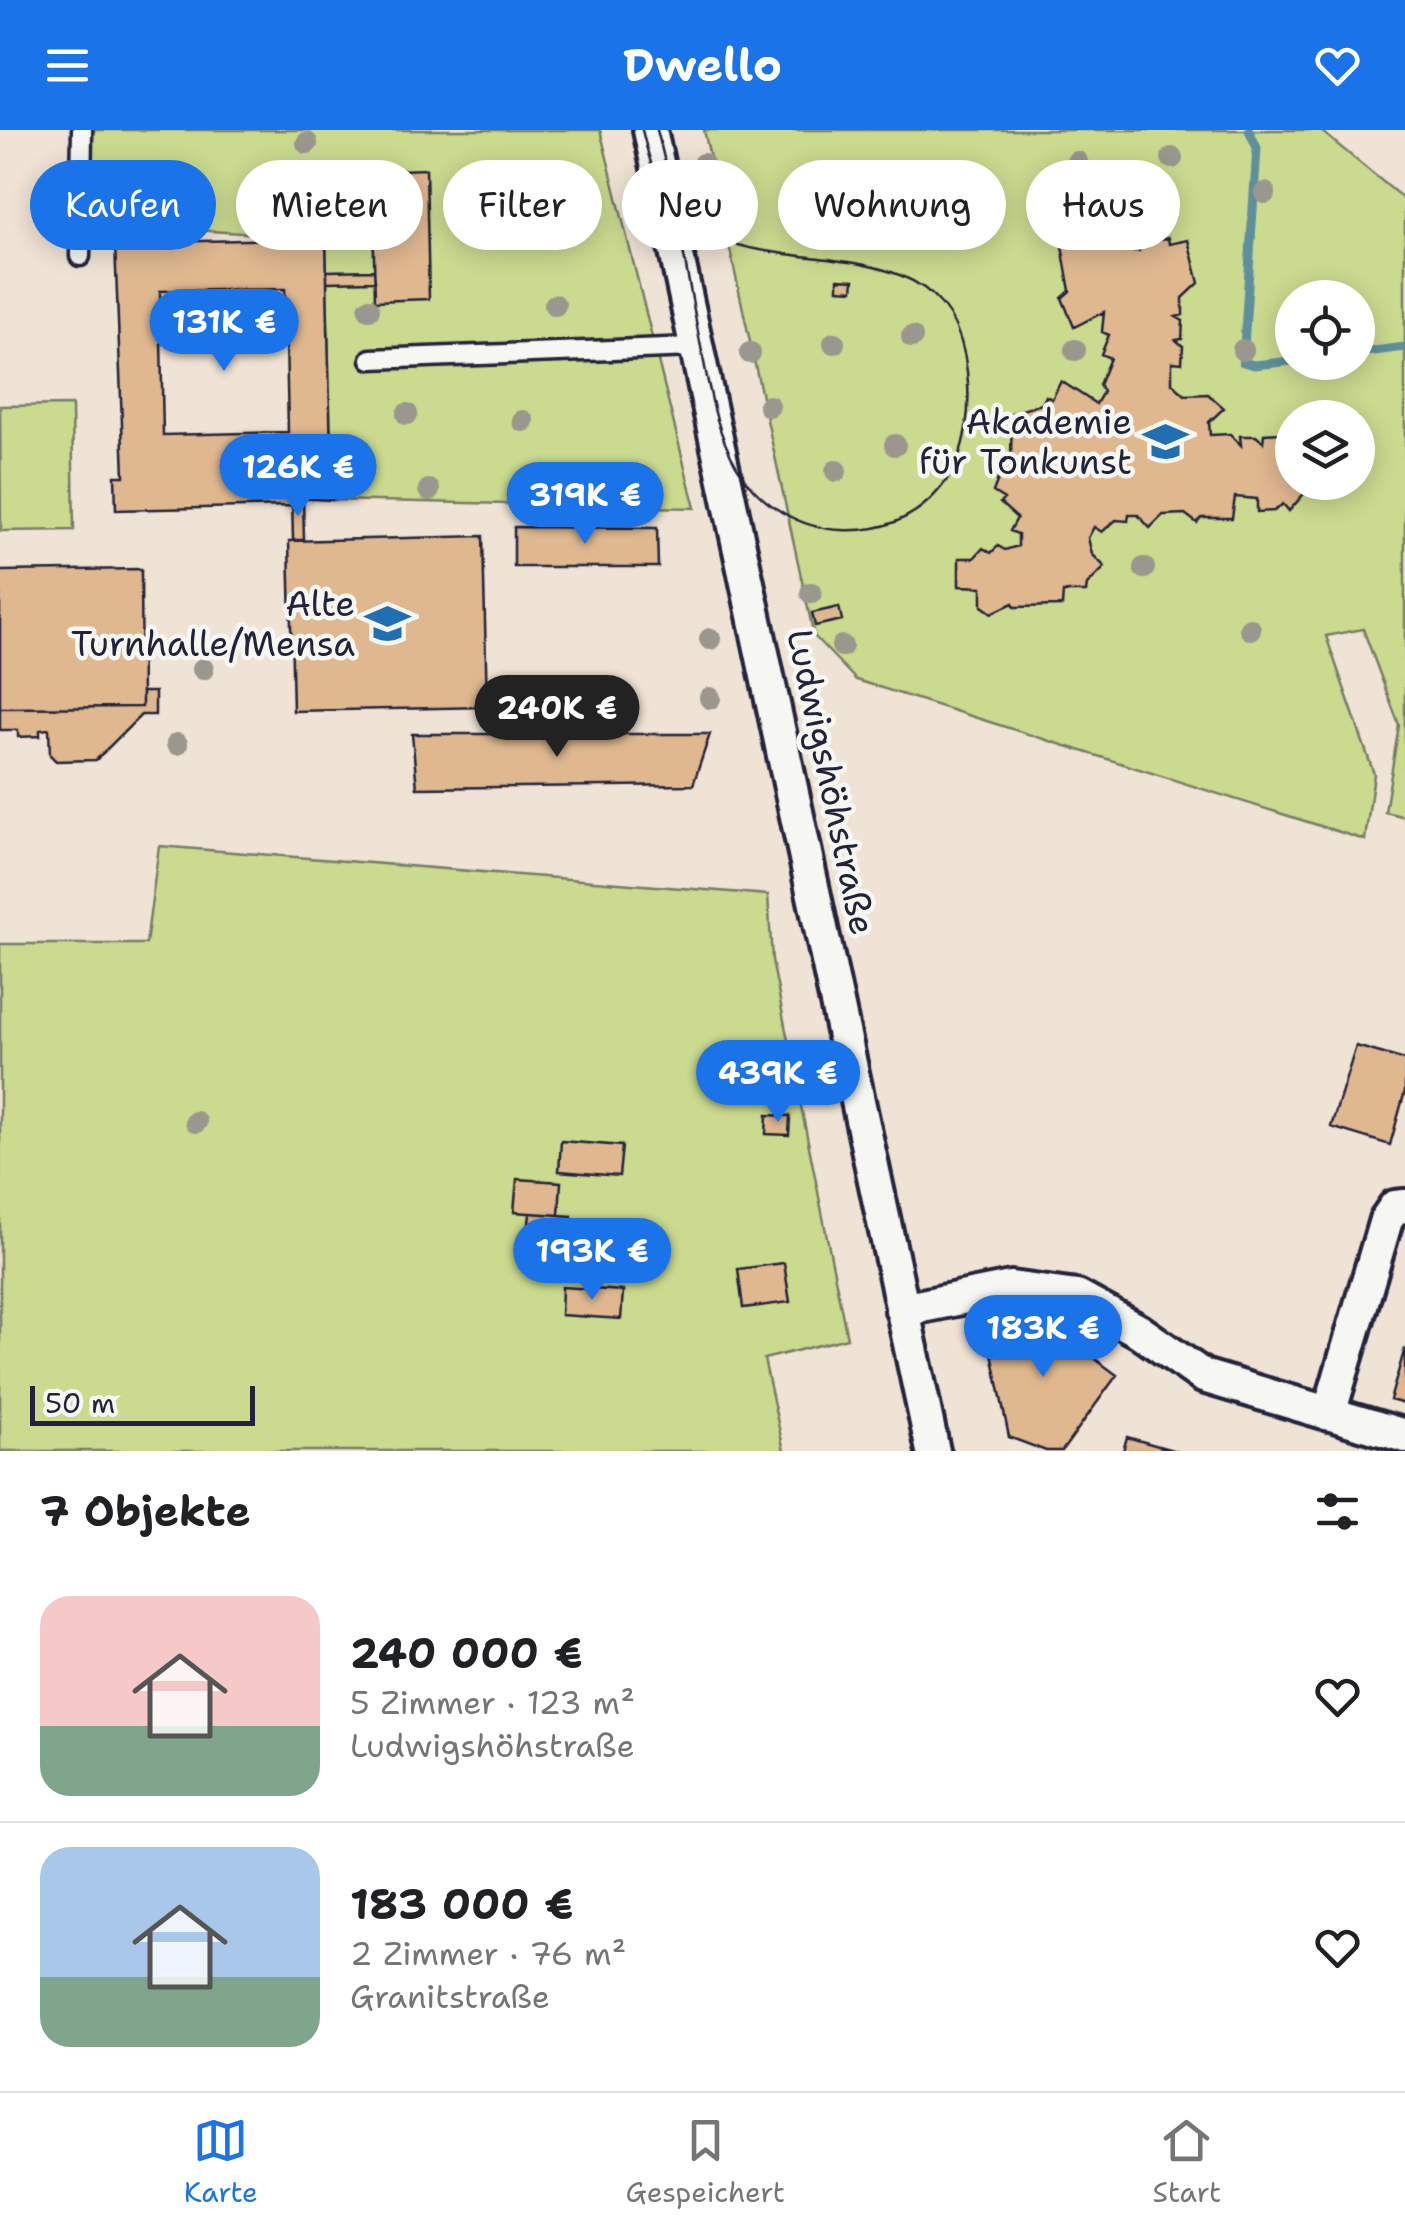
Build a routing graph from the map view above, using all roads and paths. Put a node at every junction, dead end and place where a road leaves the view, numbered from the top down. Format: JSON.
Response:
{"nodes":[{"id":1,"x":82,"y":130,"type":"edge"},
{"id":2,"x":650,"y":130,"type":"edge"},
{"id":3,"x":80,"y":256,"type":"dead end"},
{"id":4,"x":694,"y":347,"type":"junction"},
{"id":5,"x":371,"y":359,"type":"dead end"},
{"id":6,"x":1405,"y":1206,"type":"edge"},
{"id":7,"x":902,"y":1310,"type":"junction"},
{"id":8,"x":1329,"y":1414,"type":"junction"},
{"id":9,"x":1405,"y":1436,"type":"edge"},
{"id":10,"x":934,"y":1451,"type":"edge"}],
"edges":[{"from":1,"to":3,"type":"lane"},
{"from":2,"to":4,"type":"street","name":"Ludwigshöhstraße"},
{"from":4,"to":5,"type":"lane"},
{"from":4,"to":7,"type":"street","name":"Ludwigshöhstraße"},
{"from":6,"to":8,"type":"street"},
{"from":7,"to":8,"type":"street"},
{"from":7,"to":10,"type":"street","name":"Ludwigshöhstraße"},
{"from":8,"to":9,"type":"street"}]}
